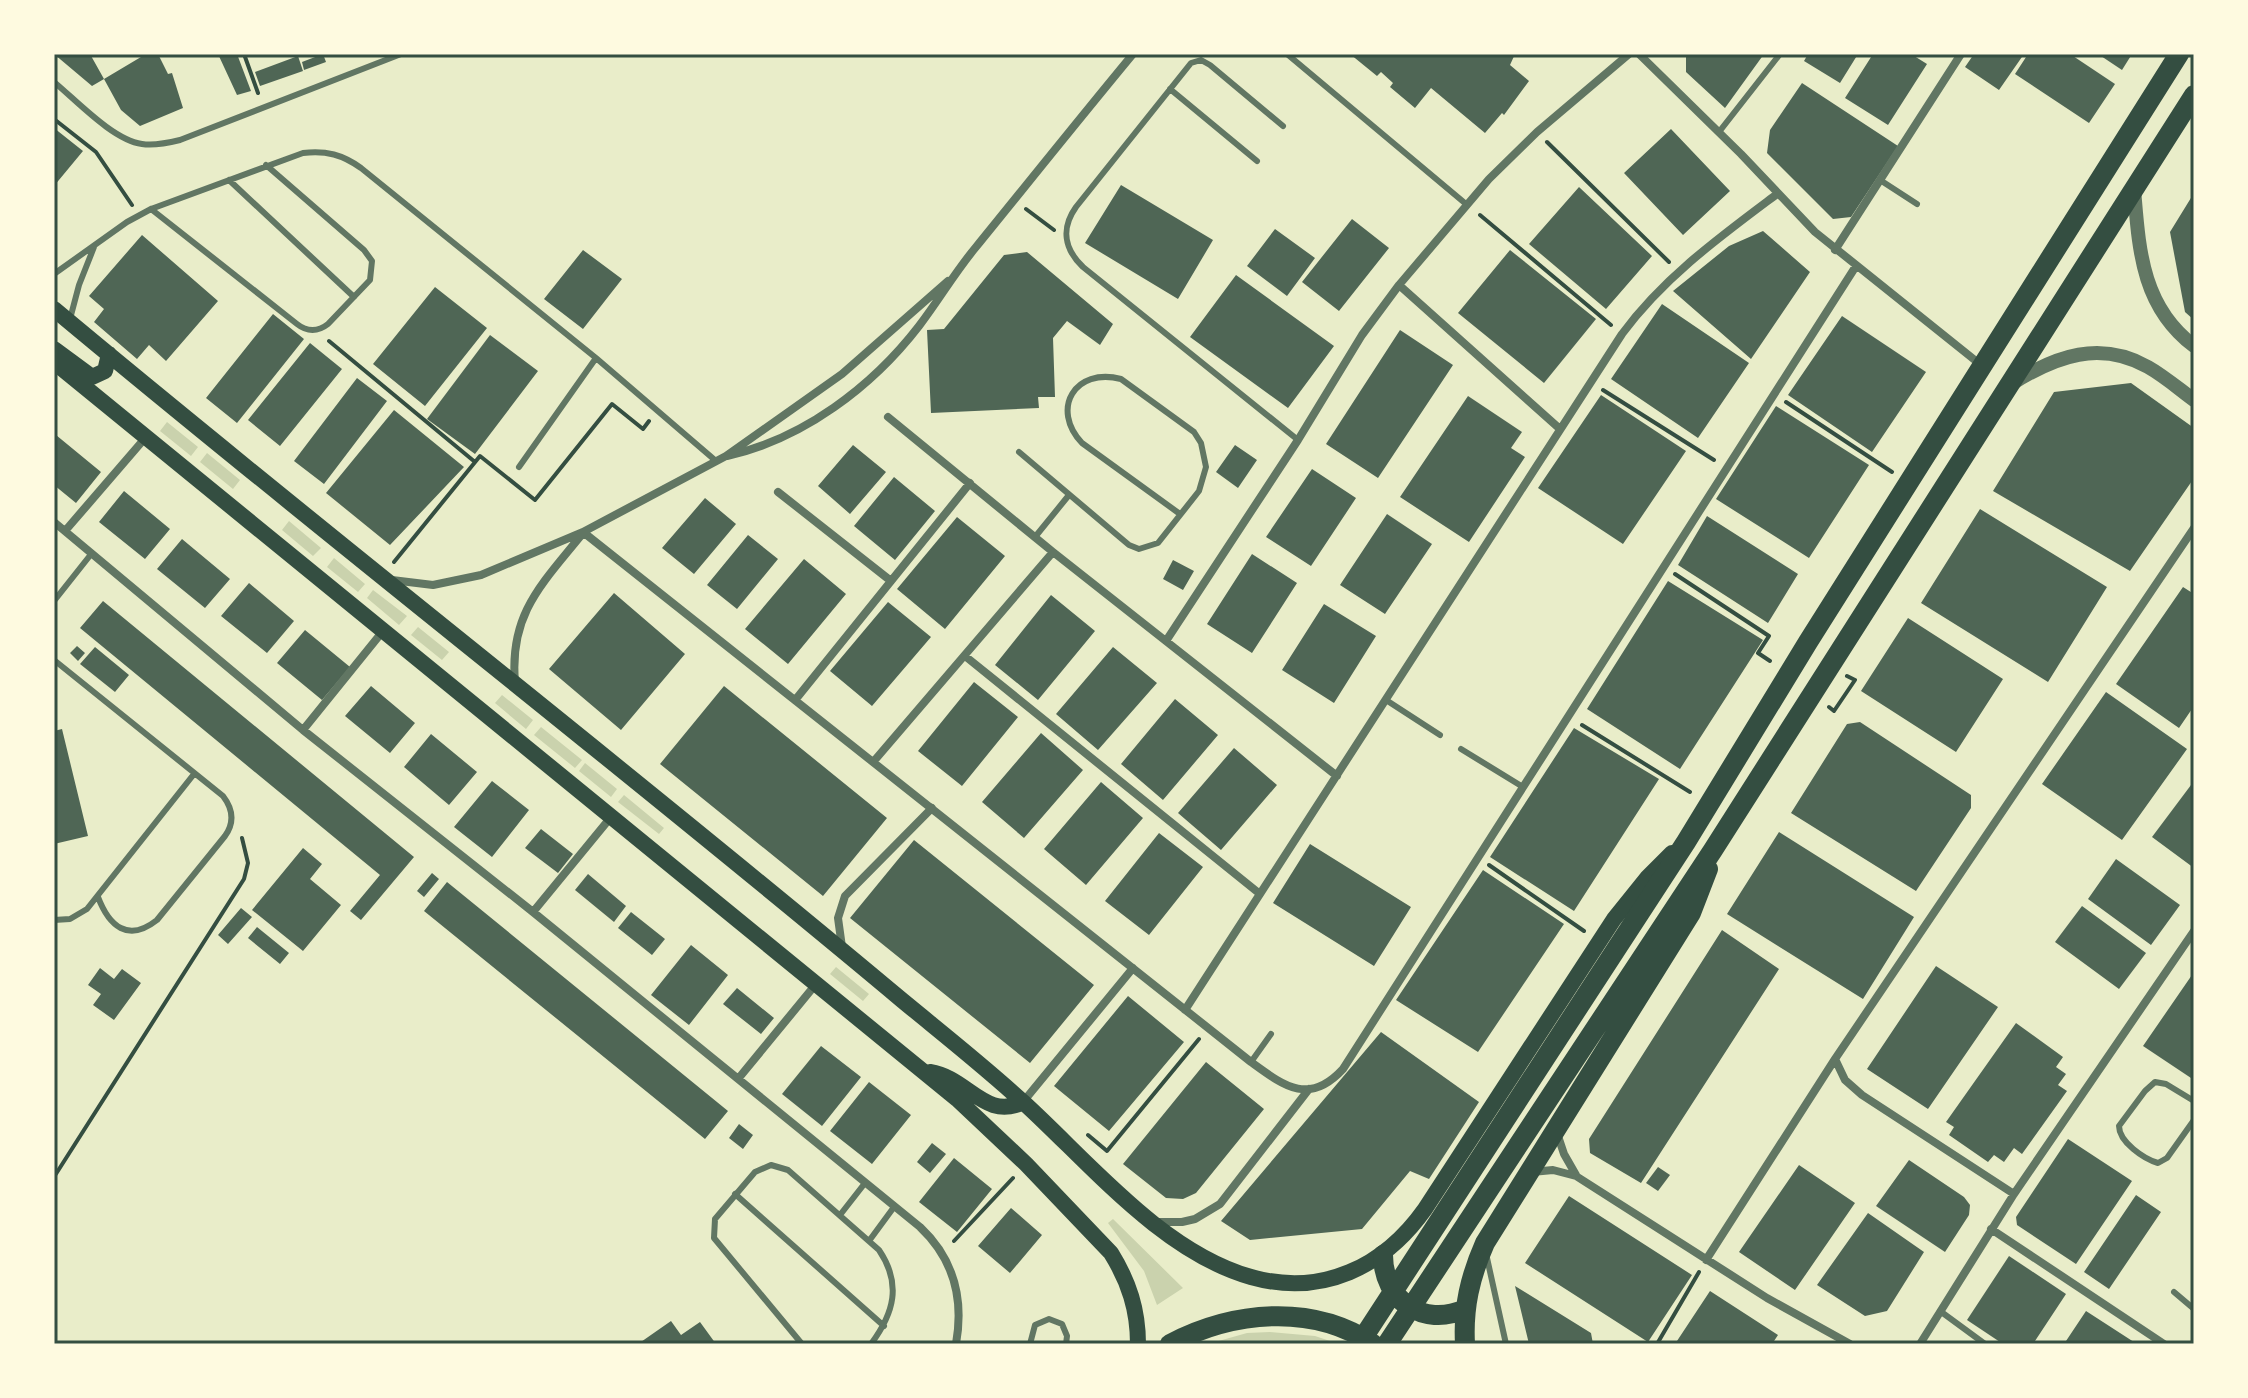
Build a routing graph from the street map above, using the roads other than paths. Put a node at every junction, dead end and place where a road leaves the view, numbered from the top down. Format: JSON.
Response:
{"nodes":[{"id":1,"x":1133,"y":54,"type":"edge"},
{"id":2,"x":1287,"y":54,"type":"edge"},
{"id":3,"x":1629,"y":54,"type":"edge"},
{"id":4,"x":1639,"y":54,"type":"edge"},
{"id":5,"x":1780,"y":54,"type":"edge"},
{"id":6,"x":1961,"y":54,"type":"edge"},
{"id":7,"x":2179,"y":54,"type":"edge"},
{"id":8,"x":396,"y":55,"type":"edge"},
{"id":9,"x":54,"y":82,"type":"edge"},
{"id":10,"x":1170,"y":89,"type":"junction"},
{"id":11,"x":2194,"y":95,"type":"edge"},
{"id":12,"x":1283,"y":126,"type":"dead end"},
{"id":13,"x":1719,"y":132,"type":"junction"},
{"id":14,"x":1257,"y":161,"type":"dead end"},
{"id":15,"x":266,"y":165,"type":"junction"},
{"id":16,"x":228,"y":179,"type":"junction"},
{"id":17,"x":1880,"y":180,"type":"junction"},
{"id":18,"x":2134,"y":189,"type":"junction"},
{"id":19,"x":1777,"y":194,"type":"junction"},
{"id":20,"x":1466,"y":204,"type":"junction"},
{"id":21,"x":1917,"y":204,"type":"dead end"},
{"id":22,"x":151,"y":209,"type":"junction"},
{"id":23,"x":94,"y":247,"type":"junction"},
{"id":24,"x":1835,"y":250,"type":"junction"},
{"id":25,"x":1856,"y":266,"type":"junction"},
{"id":26,"x":54,"y":274,"type":"edge"},
{"id":27,"x":948,"y":281,"type":"junction"},
{"id":28,"x":1399,"y":285,"type":"junction"},
{"id":29,"x":354,"y":297,"type":"junction"},
{"id":30,"x":54,"y":309,"type":"edge"},
{"id":31,"x":69,"y":322,"type":"junction"},
{"id":32,"x":2194,"y":346,"type":"edge"},
{"id":33,"x":54,"y":349,"type":"edge"},
{"id":34,"x":109,"y":354,"type":"junction"},
{"id":35,"x":596,"y":358,"type":"junction"},
{"id":36,"x":54,"y":362,"type":"edge"},
{"id":37,"x":1982,"y":366,"type":"junction"},
{"id":38,"x":2006,"y":388,"type":"junction"},
{"id":39,"x":2194,"y":400,"type":"edge"},
{"id":40,"x":888,"y":417,"type":"dead end"},
{"id":41,"x":1560,"y":429,"type":"junction"},
{"id":42,"x":146,"y":437,"type":"junction"},
{"id":43,"x":1298,"y":440,"type":"junction"},
{"id":44,"x":1019,"y":452,"type":"dead end"},
{"id":45,"x":726,"y":456,"type":"junction"},
{"id":46,"x":716,"y":461,"type":"junction"},
{"id":47,"x":519,"y":467,"type":"dead end"},
{"id":48,"x":970,"y":483,"type":"junction"},
{"id":49,"x":778,"y":492,"type":"dead end"},
{"id":50,"x":1069,"y":495,"type":"junction"},
{"id":51,"x":1180,"y":514,"type":"junction"},
{"id":52,"x":54,"y":522,"type":"edge"},
{"id":53,"x":2194,"y":528,"type":"edge"},
{"id":54,"x":65,"y":531,"type":"junction"},
{"id":55,"x":583,"y":532,"type":"junction"},
{"id":56,"x":1035,"y":537,"type":"junction"},
{"id":57,"x":1053,"y":552,"type":"junction"},
{"id":58,"x":92,"y":553,"type":"junction"},
{"id":59,"x":384,"y":578,"type":"junction"},
{"id":60,"x":891,"y":581,"type":"junction"},
{"id":61,"x":54,"y":601,"type":"edge"},
{"id":62,"x":383,"y":631,"type":"junction"},
{"id":63,"x":1166,"y":641,"type":"junction"},
{"id":64,"x":965,"y":656,"type":"junction"},
{"id":65,"x":54,"y":660,"type":"edge"},
{"id":66,"x":515,"y":684,"type":"junction"},
{"id":67,"x":796,"y":699,"type":"junction"},
{"id":68,"x":1386,"y":700,"type":"junction"},
{"id":69,"x":303,"y":730,"type":"junction"},
{"id":70,"x":1440,"y":735,"type":"dead end"},
{"id":71,"x":1461,"y":749,"type":"dead end"},
{"id":72,"x":874,"y":761,"type":"junction"},
{"id":73,"x":194,"y":774,"type":"junction"},
{"id":74,"x":1337,"y":776,"type":"junction"},
{"id":75,"x":1523,"y":787,"type":"junction"},
{"id":76,"x":932,"y":808,"type":"junction"},
{"id":77,"x":611,"y":817,"type":"junction"},
{"id":78,"x":1686,"y":842,"type":"junction"},
{"id":79,"x":1713,"y":850,"type":"junction"},
{"id":80,"x":1260,"y":894,"type":"junction"},
{"id":81,"x":98,"y":897,"type":"junction"},
{"id":82,"x":533,"y":912,"type":"junction"},
{"id":83,"x":54,"y":920,"type":"edge"},
{"id":84,"x":2194,"y":931,"type":"edge"},
{"id":85,"x":843,"y":951,"type":"junction"},
{"id":86,"x":1133,"y":968,"type":"junction"},
{"id":87,"x":816,"y":983,"type":"junction"},
{"id":88,"x":1185,"y":1010,"type":"junction"},
{"id":89,"x":1271,"y":1034,"type":"dead end"},
{"id":90,"x":1835,"y":1059,"type":"junction"},
{"id":91,"x":1251,"y":1062,"type":"junction"},
{"id":92,"x":924,"y":1071,"type":"junction"},
{"id":93,"x":738,"y":1079,"type":"junction"},
{"id":94,"x":1309,"y":1089,"type":"junction"},
{"id":95,"x":2194,"y":1101,"type":"edge"},
{"id":96,"x":1023,"y":1102,"type":"junction"},
{"id":97,"x":2194,"y":1120,"type":"edge"},
{"id":98,"x":1556,"y":1130,"type":"junction"},
{"id":99,"x":1529,"y":1173,"type":"junction"},
{"id":100,"x":1576,"y":1176,"type":"junction"},
{"id":101,"x":865,"y":1183,"type":"junction"},
{"id":102,"x":735,"y":1194,"type":"junction"},
{"id":103,"x":2014,"y":1194,"type":"junction"},
{"id":104,"x":894,"y":1207,"type":"junction"},
{"id":105,"x":840,"y":1215,"type":"junction"},
{"id":106,"x":1153,"y":1222,"type":"junction"},
{"id":107,"x":1991,"y":1229,"type":"junction"},
{"id":108,"x":869,"y":1241,"type":"junction"},
{"id":109,"x":1485,"y":1243,"type":"junction"},
{"id":110,"x":1383,"y":1255,"type":"junction"},
{"id":111,"x":1706,"y":1260,"type":"junction"},
{"id":112,"x":2174,"y":1292,"type":"dead end"},
{"id":113,"x":1465,"y":1309,"type":"junction"},
{"id":114,"x":2194,"y":1309,"type":"edge"},
{"id":115,"x":1940,"y":1311,"type":"junction"},
{"id":116,"x":884,"y":1326,"type":"junction"},
{"id":117,"x":802,"y":1344,"type":"edge"},
{"id":118,"x":871,"y":1344,"type":"edge"},
{"id":119,"x":956,"y":1344,"type":"edge"},
{"id":120,"x":1030,"y":1344,"type":"edge"},
{"id":121,"x":1066,"y":1344,"type":"edge"},
{"id":122,"x":1138,"y":1344,"type":"edge"},
{"id":123,"x":1170,"y":1344,"type":"edge"},
{"id":124,"x":1359,"y":1344,"type":"edge"},
{"id":125,"x":1373,"y":1344,"type":"edge"},
{"id":126,"x":1387,"y":1344,"type":"edge"},
{"id":127,"x":1465,"y":1344,"type":"edge"},
{"id":128,"x":1506,"y":1344,"type":"edge"},
{"id":129,"x":1850,"y":1344,"type":"edge"},
{"id":130,"x":1920,"y":1344,"type":"edge"},
{"id":131,"x":1985,"y":1344,"type":"edge"},
{"id":132,"x":2164,"y":1344,"type":"edge"}],
"edges":[{"from":1,"to":27,"type":"street"},
{"from":2,"to":20,"type":"lane"},
{"from":3,"to":20,"type":"street"},
{"from":4,"to":13,"type":"street"},
{"from":5,"to":13,"type":"lane"},
{"from":6,"to":17,"type":"street"},
{"from":7,"to":37,"type":"main road"},
{"from":8,"to":9,"type":"lane"},
{"from":10,"to":12,"type":"lane"},
{"from":10,"to":14,"type":"lane"},
{"from":10,"to":43,"type":"lane"},
{"from":11,"to":18,"type":"main road"},
{"from":13,"to":19,"type":"street"},
{"from":15,"to":16,"type":"lane"},
{"from":15,"to":29,"type":"lane"},
{"from":15,"to":35,"type":"lane"},
{"from":16,"to":22,"type":"lane"},
{"from":16,"to":29,"type":"lane"},
{"from":17,"to":21,"type":"lane"},
{"from":17,"to":24,"type":"street"},
{"from":18,"to":32,"type":"street"},
{"from":18,"to":38,"type":"main road"},
{"from":19,"to":24,"type":"street"},
{"from":19,"to":41,"type":"street"},
{"from":20,"to":28,"type":"street"},
{"from":22,"to":23,"type":"lane"},
{"from":22,"to":29,"type":"lane"},
{"from":23,"to":26,"type":"lane"},
{"from":23,"to":31,"type":"lane"},
{"from":24,"to":25,"type":"street"},
{"from":25,"to":37,"type":"street"},
{"from":25,"to":75,"type":"street"},
{"from":27,"to":45,"type":"street"},
{"from":27,"to":45,"type":"street"},
{"from":28,"to":41,"type":"street"},
{"from":28,"to":43,"type":"street"},
{"from":30,"to":31,"type":"main road"},
{"from":31,"to":34,"type":"main road"},
{"from":33,"to":34,"type":"main road"},
{"from":34,"to":59,"type":"main road"},
{"from":35,"to":46,"type":"lane"},
{"from":35,"to":47,"type":"lane"},
{"from":36,"to":42,"type":"main road"},
{"from":37,"to":78,"type":"main road"},
{"from":38,"to":39,"type":"street"},
{"from":38,"to":79,"type":"main road"},
{"from":40,"to":48,"type":"street"},
{"from":41,"to":68,"type":"street"},
{"from":42,"to":54,"type":"street"},
{"from":42,"to":62,"type":"main road"},
{"from":43,"to":63,"type":"street"},
{"from":44,"to":50,"type":"lane"},
{"from":45,"to":46,"type":"street"},
{"from":46,"to":55,"type":"street"},
{"from":48,"to":56,"type":"street"},
{"from":48,"to":60,"type":"street"},
{"from":49,"to":60,"type":"street"},
{"from":50,"to":51,"type":"lane"},
{"from":50,"to":56,"type":"lane"},
{"from":51,"to":51,"type":"lane"},
{"from":52,"to":54,"type":"street"},
{"from":53,"to":90,"type":"street"},
{"from":54,"to":58,"type":"street"},
{"from":55,"to":59,"type":"street"},
{"from":55,"to":66,"type":"street"},
{"from":55,"to":67,"type":"street"},
{"from":56,"to":57,"type":"street"},
{"from":57,"to":63,"type":"street"},
{"from":57,"to":64,"type":"street"},
{"from":58,"to":61,"type":"lane"},
{"from":58,"to":69,"type":"street"},
{"from":59,"to":66,"type":"main road"},
{"from":60,"to":67,"type":"street"},
{"from":62,"to":69,"type":"street"},
{"from":62,"to":77,"type":"main road"},
{"from":63,"to":74,"type":"street"},
{"from":64,"to":72,"type":"street"},
{"from":64,"to":80,"type":"street"},
{"from":65,"to":73,"type":"lane"},
{"from":66,"to":85,"type":"main road"},
{"from":67,"to":72,"type":"street"},
{"from":68,"to":70,"type":"lane"},
{"from":68,"to":74,"type":"street"},
{"from":69,"to":82,"type":"street"},
{"from":71,"to":75,"type":"lane"},
{"from":72,"to":76,"type":"street"},
{"from":73,"to":81,"type":"lane"},
{"from":73,"to":81,"type":"lane"},
{"from":74,"to":80,"type":"street"},
{"from":75,"to":94,"type":"street"},
{"from":76,"to":85,"type":"street"},
{"from":76,"to":86,"type":"street"},
{"from":77,"to":82,"type":"street"},
{"from":77,"to":87,"type":"main road"},
{"from":78,"to":110,"type":"main road"},
{"from":78,"to":124,"type":"main road"},
{"from":79,"to":98,"type":"main road"},
{"from":79,"to":126,"type":"main road"},
{"from":80,"to":88,"type":"street"},
{"from":81,"to":83,"type":"lane"},
{"from":82,"to":93,"type":"street"},
{"from":84,"to":103,"type":"street"},
{"from":85,"to":96,"type":"main road"},
{"from":86,"to":88,"type":"street"},
{"from":86,"to":96,"type":"street"},
{"from":87,"to":92,"type":"main road"},
{"from":87,"to":93,"type":"street"},
{"from":88,"to":91,"type":"street"},
{"from":89,"to":91,"type":"lane"},
{"from":90,"to":103,"type":"street"},
{"from":90,"to":111,"type":"street"},
{"from":91,"to":94,"type":"street"},
{"from":92,"to":96,"type":"main road"},
{"from":92,"to":122,"type":"main road"},
{"from":93,"to":101,"type":"street"},
{"from":94,"to":106,"type":"street"},
{"from":95,"to":97,"type":"lane"},
{"from":96,"to":106,"type":"main road"},
{"from":98,"to":99,"type":"main road"},
{"from":98,"to":100,"type":"street"},
{"from":99,"to":100,"type":"street"},
{"from":99,"to":109,"type":"main road"},
{"from":100,"to":111,"type":"street"},
{"from":101,"to":104,"type":"street"},
{"from":101,"to":105,"type":"lane"},
{"from":102,"to":105,"type":"lane"},
{"from":102,"to":116,"type":"lane"},
{"from":102,"to":117,"type":"lane"},
{"from":103,"to":107,"type":"street"},
{"from":104,"to":108,"type":"lane"},
{"from":104,"to":119,"type":"street"},
{"from":105,"to":108,"type":"lane"},
{"from":106,"to":110,"type":"main road"},
{"from":107,"to":115,"type":"street"},
{"from":107,"to":132,"type":"street"},
{"from":108,"to":116,"type":"lane"},
{"from":109,"to":113,"type":"main road"},
{"from":109,"to":128,"type":"lane"},
{"from":110,"to":113,"type":"main road"},
{"from":111,"to":129,"type":"street"},
{"from":112,"to":114,"type":"lane"},
{"from":113,"to":127,"type":"main road"},
{"from":115,"to":130,"type":"street"},
{"from":115,"to":131,"type":"lane"},
{"from":116,"to":118,"type":"lane"},
{"from":120,"to":121,"type":"lane"},
{"from":123,"to":125,"type":"main road"}]}
